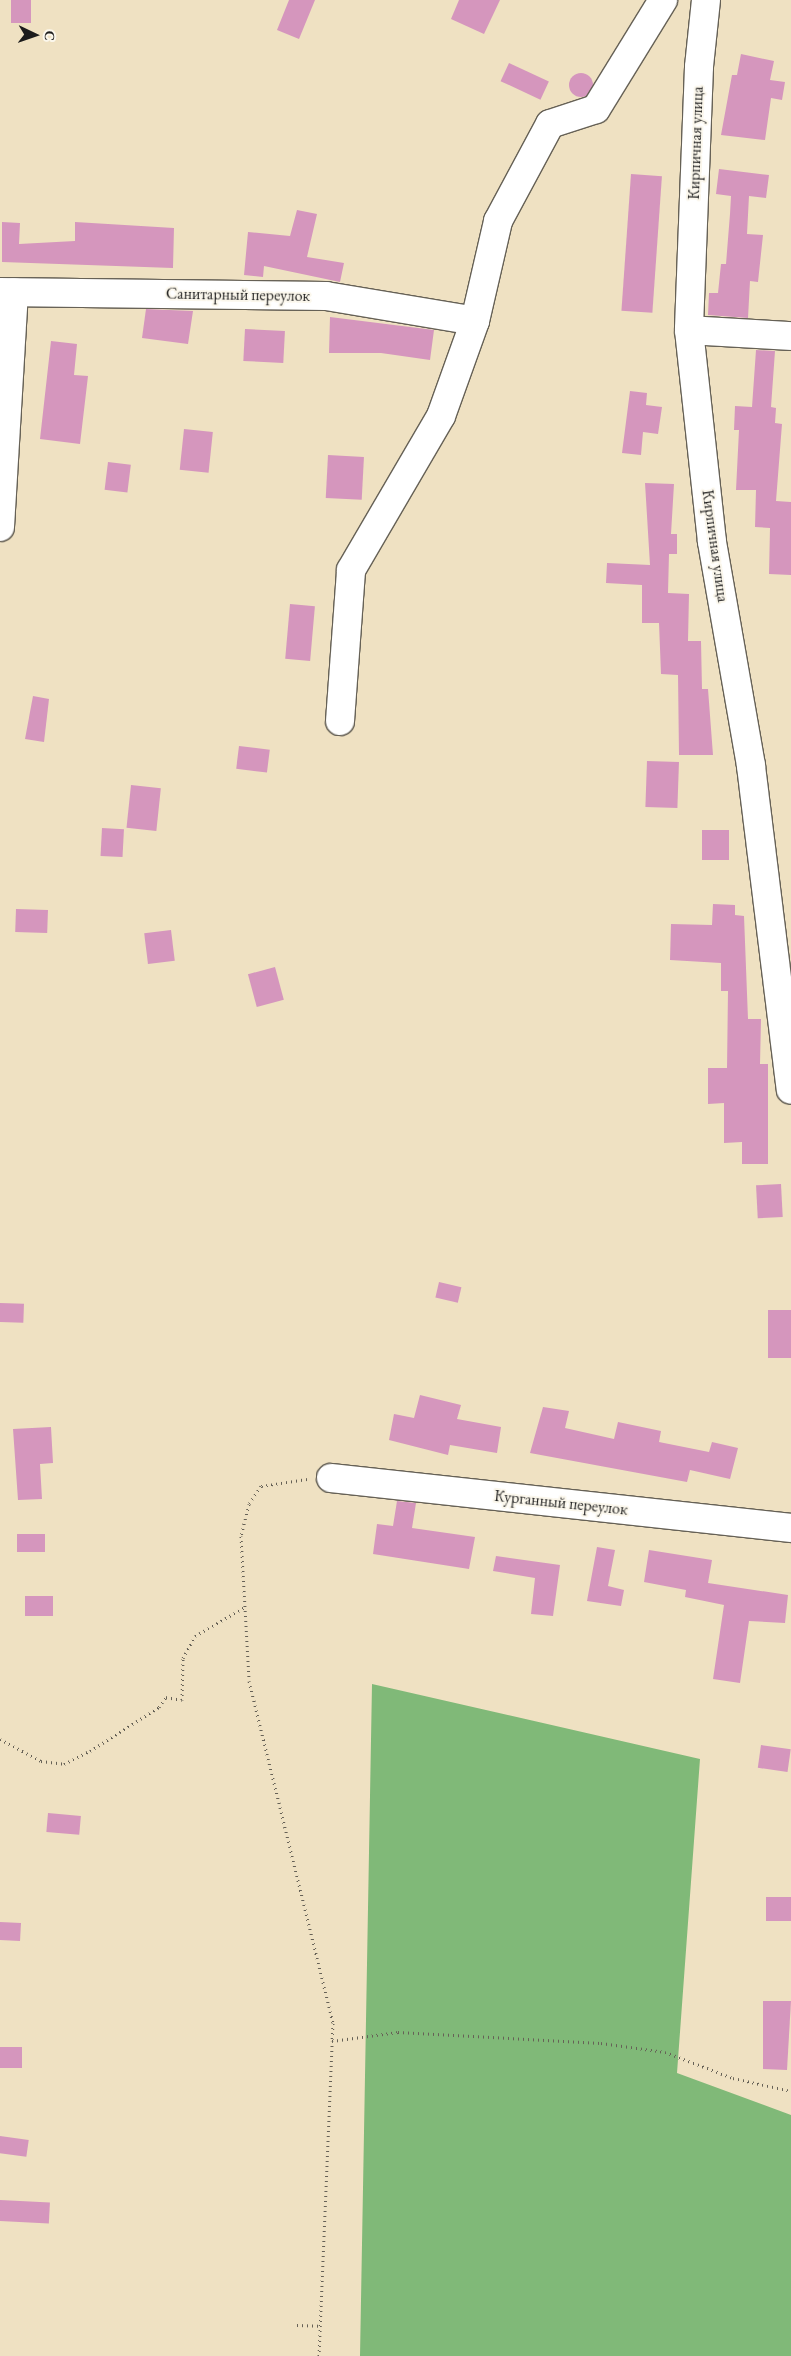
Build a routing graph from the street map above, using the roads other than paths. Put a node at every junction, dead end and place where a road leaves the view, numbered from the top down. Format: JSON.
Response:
{"nodes":[{"id":1,"x":663,"y":0,"type":"edge"},
{"id":2,"x":706,"y":0,"type":"edge"},
{"id":3,"x":7,"y":292,"type":"edge"},
{"id":4,"x":475,"y":320,"type":"junction"},
{"id":5,"x":689,"y":330,"type":"junction"},
{"id":6,"x":791,"y":336,"type":"edge"},
{"id":7,"x":0,"y":527,"type":"edge"},
{"id":8,"x":340,"y":721,"type":"dead end"},
{"id":9,"x":791,"y":1090,"type":"edge"},
{"id":10,"x":331,"y":1478,"type":"road end"},
{"id":11,"x":791,"y":1528,"type":"edge"}],
"edges":[{"from":1,"to":4,"type":"street"},
{"from":2,"to":5,"type":"street","name":"Кирпичная улица"},
{"from":3,"to":4,"type":"street","name":"Санитарный переулок"},
{"from":3,"to":7,"type":"street"},
{"from":4,"to":8,"type":"street"},
{"from":5,"to":6,"type":"street"},
{"from":5,"to":9,"type":"street","name":"Кирпичная улица"},
{"from":10,"to":11,"type":"street","name":"Курганный переулок"}]}
